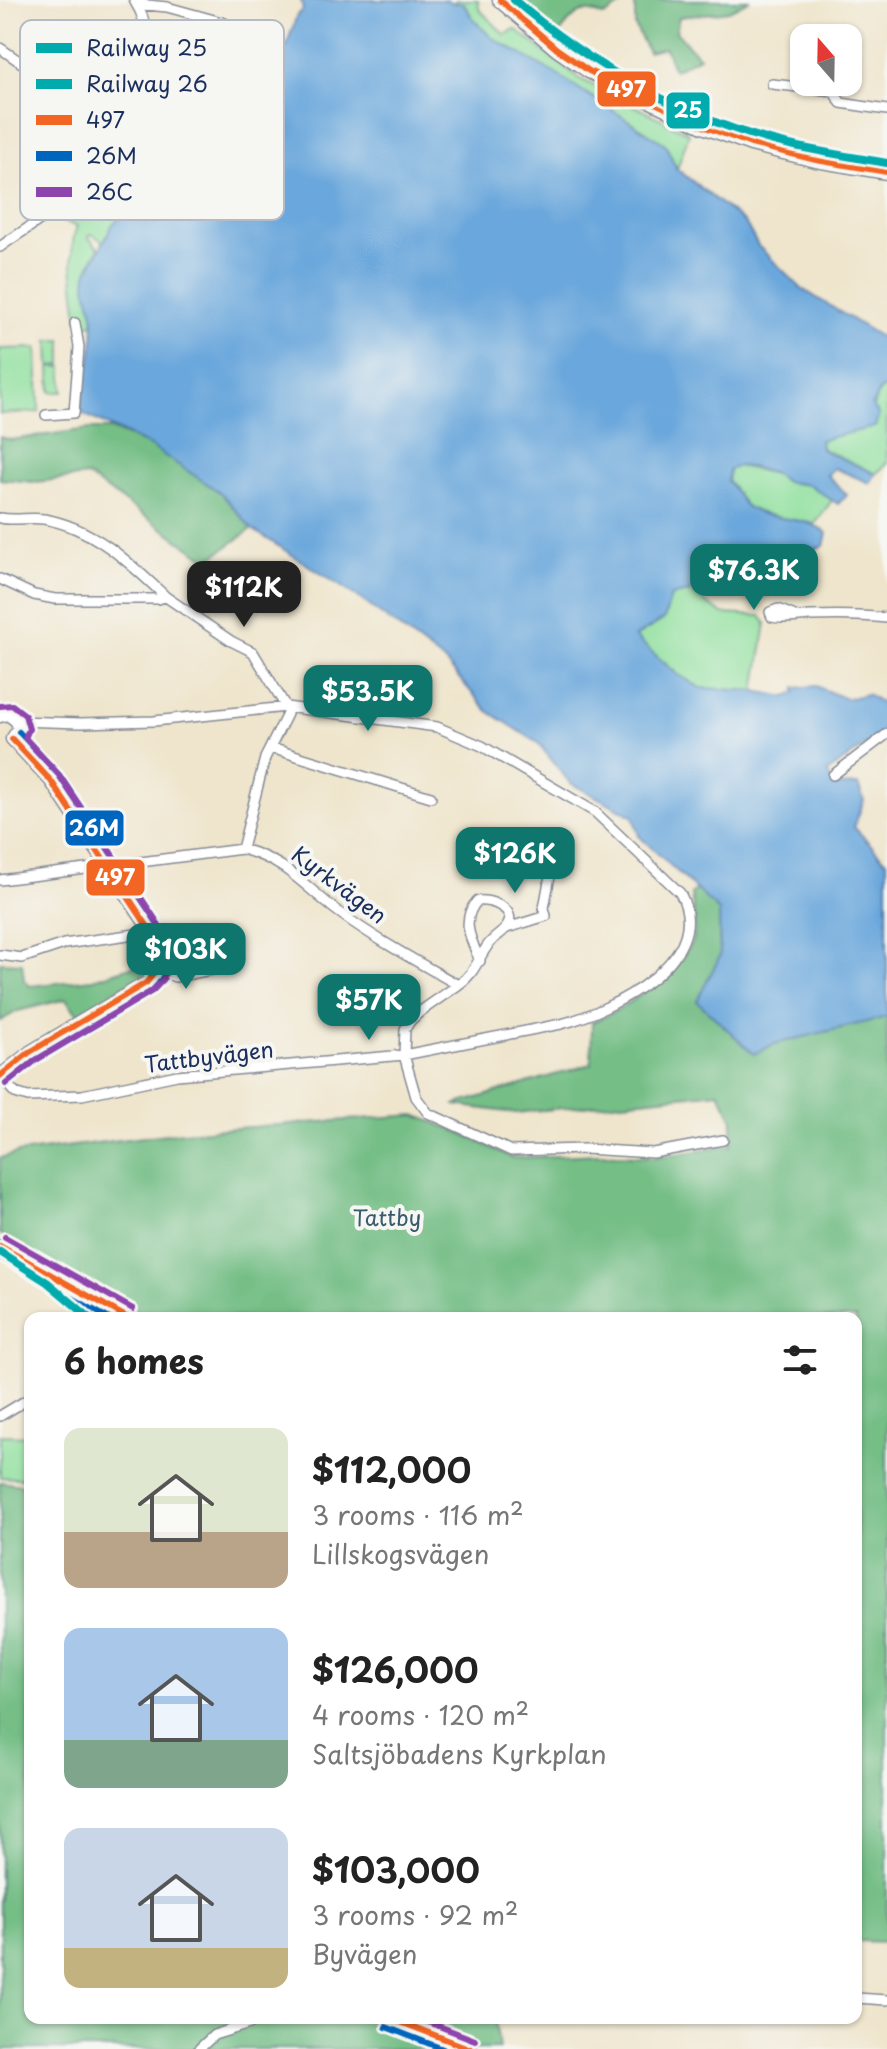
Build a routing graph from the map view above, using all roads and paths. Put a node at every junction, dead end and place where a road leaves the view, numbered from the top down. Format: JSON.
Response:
{"nodes":[{"id":1,"x":500,"y":0,"type":"edge"},
{"id":2,"x":135,"y":2,"type":"edge"},
{"id":3,"x":215,"y":20,"type":"edge"},
{"id":4,"x":0,"y":48,"type":"edge"},
{"id":5,"x":20,"y":62,"type":"edge"},
{"id":6,"x":772,"y":84,"type":"dead end"},
{"id":7,"x":790,"y":85,"type":"edge"},
{"id":8,"x":838,"y":96,"type":"edge"},
{"id":9,"x":887,"y":110,"type":"edge"},
{"id":10,"x":887,"y":172,"type":"edge"},
{"id":11,"x":37,"y":220,"type":"edge"},
{"id":12,"x":0,"y":247,"type":"edge"},
{"id":13,"x":75,"y":323,"type":"dead end"},
{"id":14,"x":46,"y":415,"type":"dead end"},
{"id":15,"x":0,"y":518,"type":"edge"},
{"id":16,"x":0,"y":579,"type":"edge"},
{"id":17,"x":166,"y":597,"type":"junction"},
{"id":18,"x":797,"y":617,"type":"dead end"},
{"id":19,"x":887,"y":618,"type":"edge"},
{"id":20,"x":286,"y":707,"type":"junction"},
{"id":21,"x":0,"y":716,"type":"edge"},
{"id":22,"x":17,"y":721,"type":"junction"},
{"id":23,"x":887,"y":734,"type":"edge"},
{"id":24,"x":6,"y":739,"type":"edge"},
{"id":25,"x":271,"y":748,"type":"junction"},
{"id":26,"x":833,"y":775,"type":"dead end"},
{"id":27,"x":431,"y":797,"type":"dead end"},
{"id":28,"x":242,"y":849,"type":"junction"},
{"id":29,"x":508,"y":858,"type":"dead end"},
{"id":30,"x":108,"y":864,"type":"junction"},
{"id":31,"x":0,"y":880,"type":"edge"},
{"id":32,"x":507,"y":928,"type":"junction"},
{"id":33,"x":150,"y":932,"type":"junction"},
{"id":34,"x":0,"y":955,"type":"edge"},
{"id":35,"x":480,"y":961,"type":"junction"},
{"id":36,"x":221,"y":968,"type":"dead end"},
{"id":37,"x":156,"y":969,"type":"junction"},
{"id":38,"x":458,"y":985,"type":"junction"},
{"id":39,"x":404,"y":1055,"type":"junction"},
{"id":40,"x":0,"y":1076,"type":"edge"},
{"id":41,"x":723,"y":1140,"type":"dead end"},
{"id":42,"x":0,"y":1246,"type":"edge"},
{"id":43,"x":117,"y":1312,"type":"edge"},
{"id":44,"x":24,"y":1402,"type":"edge"},
{"id":45,"x":0,"y":1416,"type":"edge"},
{"id":46,"x":862,"y":1998,"type":"edge"},
{"id":47,"x":887,"y":2000,"type":"edge"},
{"id":48,"x":249,"y":2024,"type":"edge"},
{"id":49,"x":406,"y":2024,"type":"edge"},
{"id":50,"x":199,"y":2049,"type":"edge"},
{"id":51,"x":471,"y":2049,"type":"edge"}],
"edges":[{"from":1,"to":10,"type":"main road"},
{"from":2,"to":3,"type":"street"},
{"from":4,"to":5,"type":"street"},
{"from":6,"to":7,"type":"street"},
{"from":8,"to":9,"type":"street"},
{"from":11,"to":12,"type":"street"},
{"from":13,"to":14,"type":"street"},
{"from":15,"to":17,"type":"street"},
{"from":16,"to":17,"type":"street"},
{"from":17,"to":20,"type":"street"},
{"from":18,"to":19,"type":"street"},
{"from":20,"to":22,"type":"street"},
{"from":20,"to":25,"type":"street"},
{"from":20,"to":39,"type":"street","name":"Tattbyvägen"},
{"from":21,"to":22,"type":"street"},
{"from":22,"to":24,"type":"street"},
{"from":23,"to":26,"type":"street"},
{"from":24,"to":30,"type":"street"},
{"from":25,"to":27,"type":"street"},
{"from":25,"to":28,"type":"street"},
{"from":28,"to":30,"type":"street","name":"Kyrkvägen"},
{"from":28,"to":38,"type":"street","name":"Kyrkvägen"},
{"from":29,"to":32,"type":"street"},
{"from":30,"to":31,"type":"street","name":"Kyrkvägen"},
{"from":30,"to":33,"type":"street"},
{"from":32,"to":35,"type":"street"},
{"from":32,"to":35,"type":"street"},
{"from":33,"to":34,"type":"street"},
{"from":33,"to":37,"type":"street"},
{"from":35,"to":38,"type":"street"},
{"from":36,"to":37,"type":"street"},
{"from":37,"to":40,"type":"street"},
{"from":38,"to":39,"type":"street"},
{"from":39,"to":40,"type":"street","name":"Tattbyvägen"},
{"from":39,"to":41,"type":"street"},
{"from":42,"to":43,"type":"street"},
{"from":44,"to":45,"type":"street"},
{"from":46,"to":47,"type":"street"},
{"from":48,"to":50,"type":"street"},
{"from":49,"to":51,"type":"street"}]}
